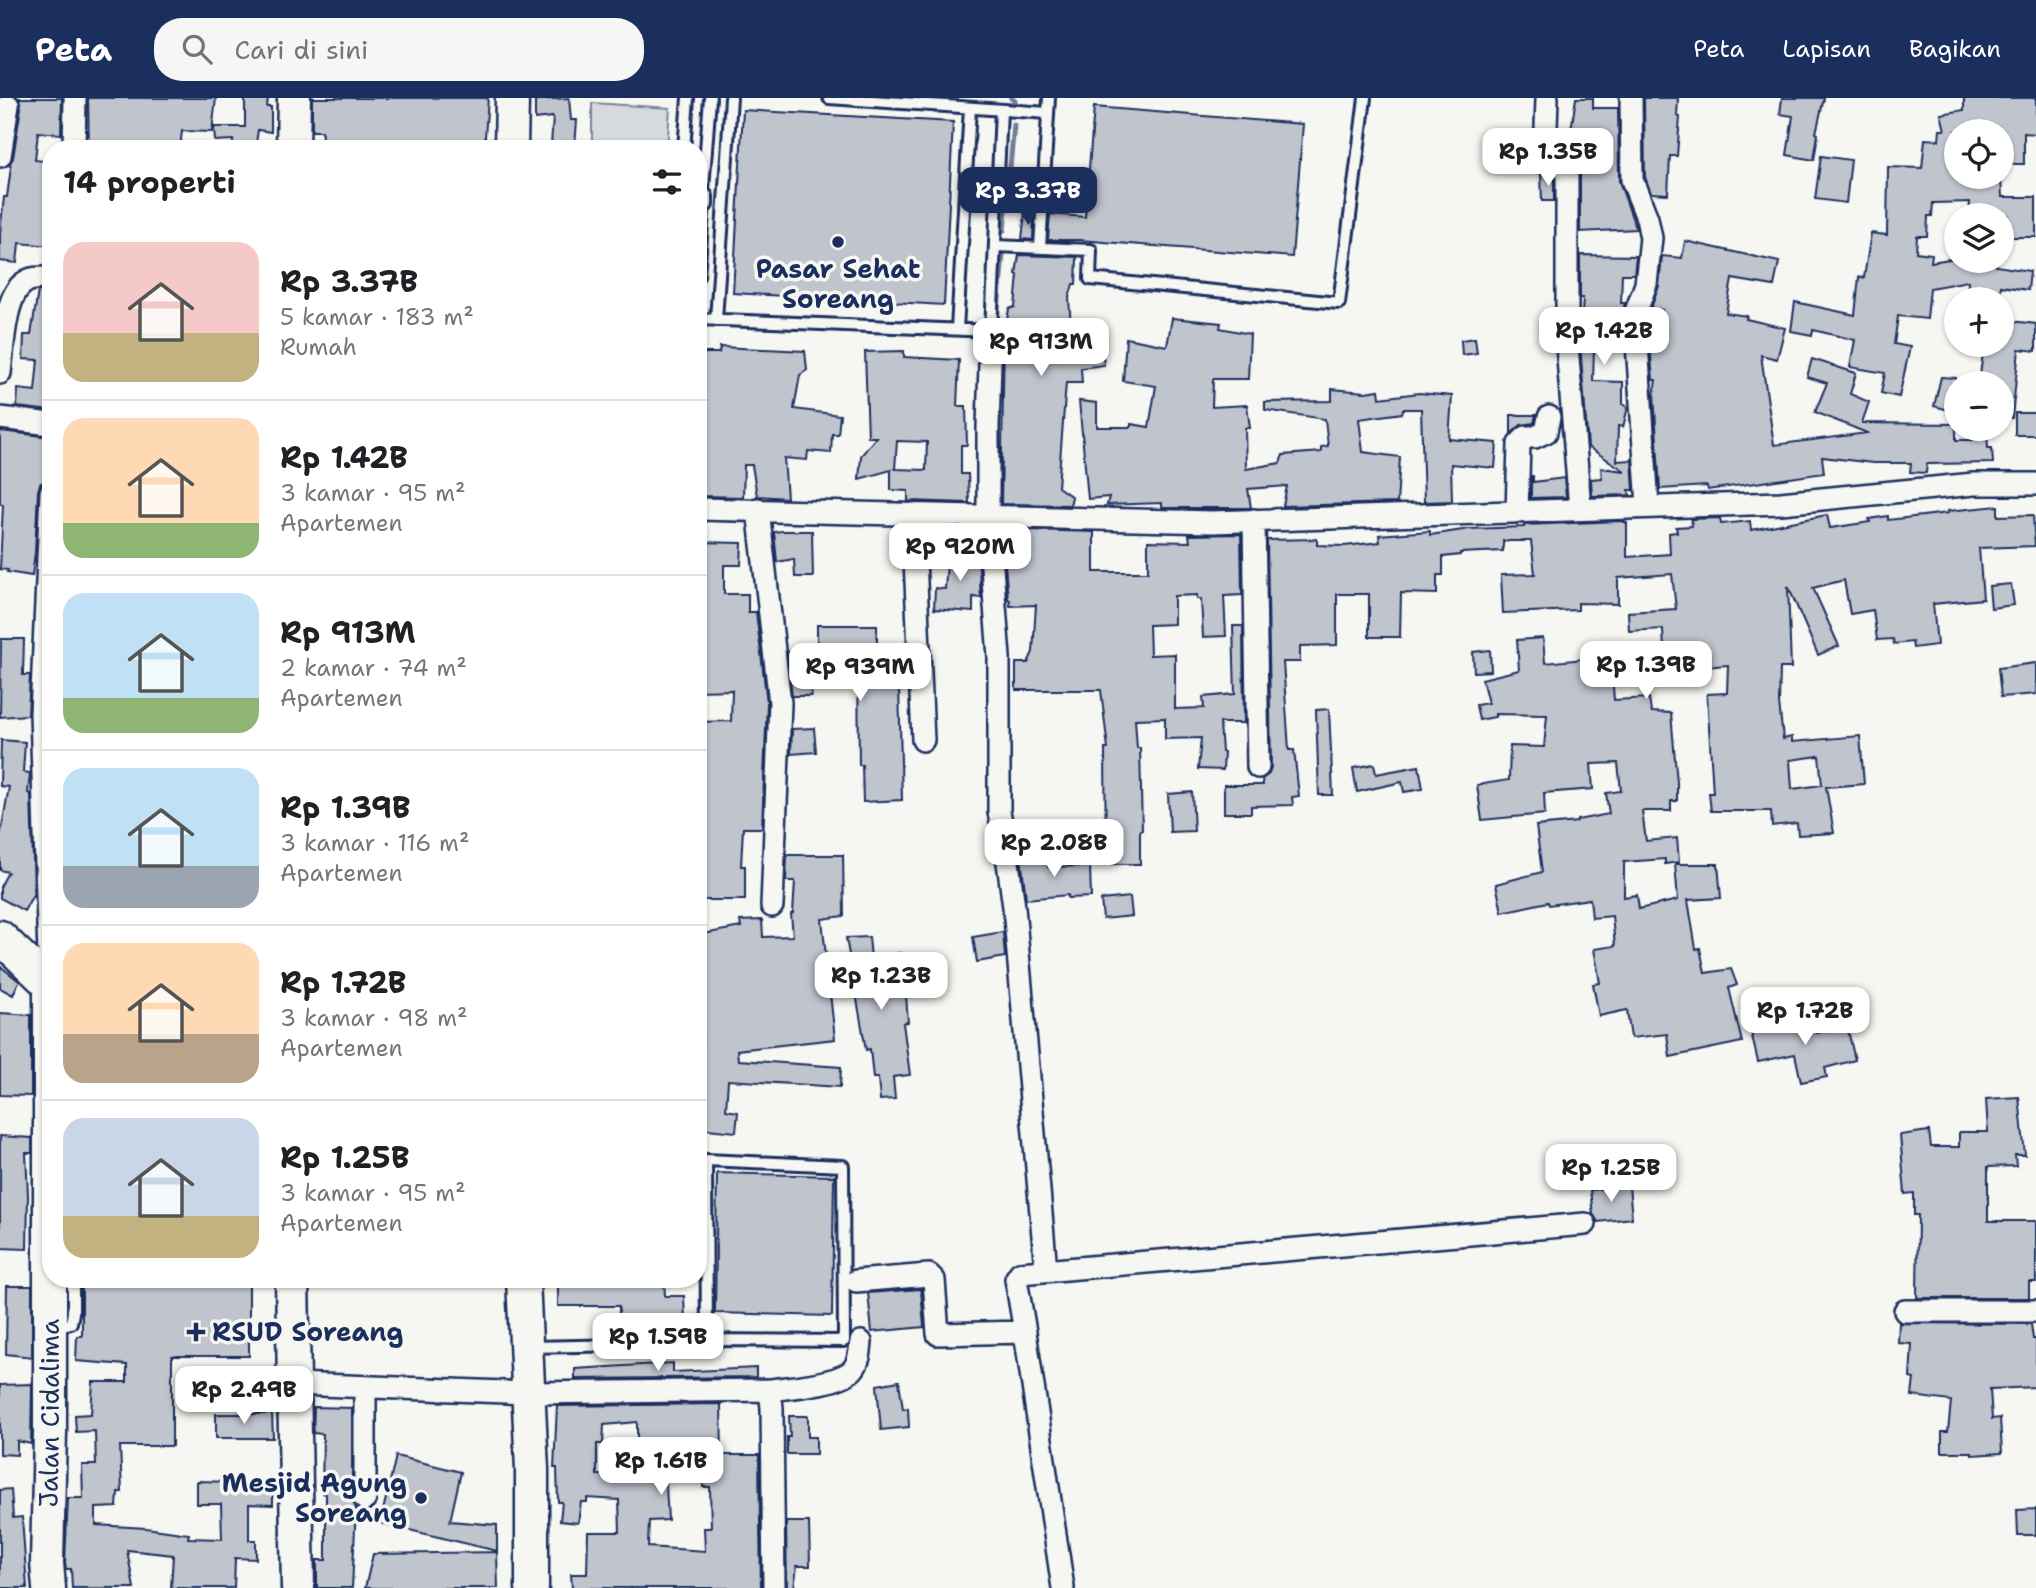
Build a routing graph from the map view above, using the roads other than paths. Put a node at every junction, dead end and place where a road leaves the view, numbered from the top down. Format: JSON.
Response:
{"nodes":[{"id":1,"x":75,"y":98,"type":"edge"},
{"id":2,"x":294,"y":98,"type":"edge"},
{"id":3,"x":512,"y":98,"type":"edge"},
{"id":4,"x":688,"y":98,"type":"edge"},
{"id":5,"x":710,"y":98,"type":"edge"},
{"id":6,"x":731,"y":98,"type":"edge"},
{"id":7,"x":829,"y":98,"type":"edge"},
{"id":8,"x":1049,"y":98,"type":"edge"},
{"id":9,"x":1365,"y":98,"type":"edge"},
{"id":10,"x":1547,"y":98,"type":"edge"},
{"id":11,"x":1631,"y":98,"type":"edge"},
{"id":12,"x":8,"y":105,"type":"dead end"},
{"id":13,"x":970,"y":108,"type":"junction"},
{"id":14,"x":1001,"y":110,"type":"junction"},
{"id":15,"x":1048,"y":113,"type":"junction"},
{"id":16,"x":74,"y":140,"type":"edge"},
{"id":17,"x":293,"y":140,"type":"edge"},
{"id":18,"x":511,"y":140,"type":"edge"},
{"id":19,"x":685,"y":140,"type":"edge"},
{"id":20,"x":706,"y":140,"type":"edge"},
{"id":21,"x":0,"y":156,"type":"edge"},
{"id":22,"x":995,"y":246,"type":"junction"},
{"id":23,"x":1040,"y":247,"type":"junction"},
{"id":24,"x":42,"y":279,"type":"edge"},
{"id":25,"x":707,"y":320,"type":"edge"},
{"id":26,"x":716,"y":320,"type":"junction"},
{"id":27,"x":957,"y":329,"type":"junction"},
{"id":28,"x":991,"y":331,"type":"junction"},
{"id":29,"x":0,"y":373,"type":"edge"},
{"id":30,"x":1549,"y":417,"type":"dead end"},
{"id":31,"x":0,"y":418,"type":"edge"},
{"id":32,"x":42,"y":423,"type":"edge"},
{"id":33,"x":2036,"y":484,"type":"edge"},
{"id":34,"x":1648,"y":506,"type":"junction"},
{"id":35,"x":707,"y":509,"type":"edge"},
{"id":36,"x":758,"y":509,"type":"junction"},
{"id":37,"x":1580,"y":509,"type":"junction"},
{"id":38,"x":1517,"y":512,"type":"junction"},
{"id":39,"x":913,"y":514,"type":"junction"},
{"id":40,"x":988,"y":516,"type":"junction"},
{"id":41,"x":1254,"y":520,"type":"junction"},
{"id":42,"x":42,"y":691,"type":"edge"},
{"id":43,"x":42,"y":740,"type":"edge"},
{"id":44,"x":923,"y":740,"type":"dead end"},
{"id":45,"x":1258,"y":767,"type":"dead end"},
{"id":46,"x":772,"y":906,"type":"dead end"},
{"id":47,"x":0,"y":937,"type":"edge"},
{"id":48,"x":42,"y":977,"type":"edge"},
{"id":49,"x":707,"y":1160,"type":"edge"},
{"id":50,"x":1585,"y":1224,"type":"dead end"},
{"id":51,"x":1046,"y":1270,"type":"junction"},
{"id":52,"x":856,"y":1281,"type":"dead end"},
{"id":53,"x":50,"y":1288,"type":"edge"},
{"id":54,"x":74,"y":1288,"type":"edge"},
{"id":55,"x":292,"y":1288,"type":"edge"},
{"id":56,"x":523,"y":1288,"type":"edge"},
{"id":57,"x":706,"y":1288,"type":"edge"},
{"id":58,"x":1905,"y":1311,"type":"dead end"},
{"id":59,"x":2036,"y":1311,"type":"edge"},
{"id":60,"x":50,"y":1328,"type":"junction"},
{"id":61,"x":1025,"y":1332,"type":"junction"},
{"id":62,"x":861,"y":1342,"type":"dead end"},
{"id":63,"x":677,"y":1344,"type":"dead end"},
{"id":64,"x":526,"y":1347,"type":"junction"},
{"id":65,"x":294,"y":1384,"type":"junction"},
{"id":66,"x":365,"y":1387,"type":"junction"},
{"id":67,"x":770,"y":1390,"type":"junction"},
{"id":68,"x":528,"y":1393,"type":"junction"},
{"id":69,"x":365,"y":1499,"type":"dead end"},
{"id":70,"x":49,"y":1588,"type":"edge"},
{"id":71,"x":298,"y":1588,"type":"edge"},
{"id":72,"x":532,"y":1588,"type":"edge"},
{"id":73,"x":774,"y":1588,"type":"edge"},
{"id":74,"x":1063,"y":1588,"type":"edge"}],
"edges":[{"from":1,"to":16,"type":"street"},
{"from":2,"to":17,"type":"main road"},
{"from":3,"to":18,"type":"main road"},
{"from":4,"to":19,"type":"lane"},
{"from":5,"to":20,"type":"lane"},
{"from":6,"to":26,"type":"lane"},
{"from":7,"to":13,"type":"lane"},
{"from":8,"to":15,"type":"lane"},
{"from":9,"to":23,"type":"lane"},
{"from":10,"to":37,"type":"street"},
{"from":11,"to":34,"type":"street"},
{"from":12,"to":21,"type":"street"},
{"from":13,"to":14,"type":"lane"},
{"from":13,"to":27,"type":"lane"},
{"from":14,"to":15,"type":"lane"},
{"from":14,"to":22,"type":"lane"},
{"from":15,"to":23,"type":"lane"},
{"from":22,"to":23,"type":"lane"},
{"from":22,"to":28,"type":"lane"},
{"from":24,"to":29,"type":"street"},
{"from":25,"to":26,"type":"lane"},
{"from":26,"to":27,"type":"lane"},
{"from":27,"to":28,"type":"lane"},
{"from":28,"to":40,"type":"street"},
{"from":30,"to":38,"type":"street"},
{"from":31,"to":32,"type":"street"},
{"from":33,"to":34,"type":"street"},
{"from":34,"to":37,"type":"street"},
{"from":35,"to":36,"type":"street"},
{"from":36,"to":39,"type":"street"},
{"from":36,"to":46,"type":"street"},
{"from":37,"to":38,"type":"street"},
{"from":38,"to":41,"type":"street"},
{"from":39,"to":40,"type":"street"},
{"from":39,"to":44,"type":"street"},
{"from":40,"to":41,"type":"street"},
{"from":40,"to":51,"type":"street"},
{"from":41,"to":45,"type":"street"},
{"from":42,"to":43,"type":"street"},
{"from":47,"to":48,"type":"main road"},
{"from":49,"to":57,"type":"lane"},
{"from":50,"to":51,"type":"street"},
{"from":51,"to":61,"type":"street"},
{"from":52,"to":61,"type":"street"},
{"from":53,"to":60,"type":"main road","name":"Jalan Cidalima"},
{"from":54,"to":60,"type":"lane"},
{"from":55,"to":65,"type":"main road"},
{"from":56,"to":64,"type":"main road"},
{"from":58,"to":59,"type":"street"},
{"from":60,"to":70,"type":"main road","name":"Jalan Cidalima"},
{"from":61,"to":74,"type":"street"},
{"from":62,"to":67,"type":"street"},
{"from":63,"to":64,"type":"lane"},
{"from":64,"to":68,"type":"main road"},
{"from":65,"to":66,"type":"street"},
{"from":65,"to":71,"type":"main road"},
{"from":66,"to":68,"type":"street"},
{"from":66,"to":69,"type":"street"},
{"from":67,"to":68,"type":"street"},
{"from":67,"to":73,"type":"street"},
{"from":68,"to":72,"type":"main road"}]}
